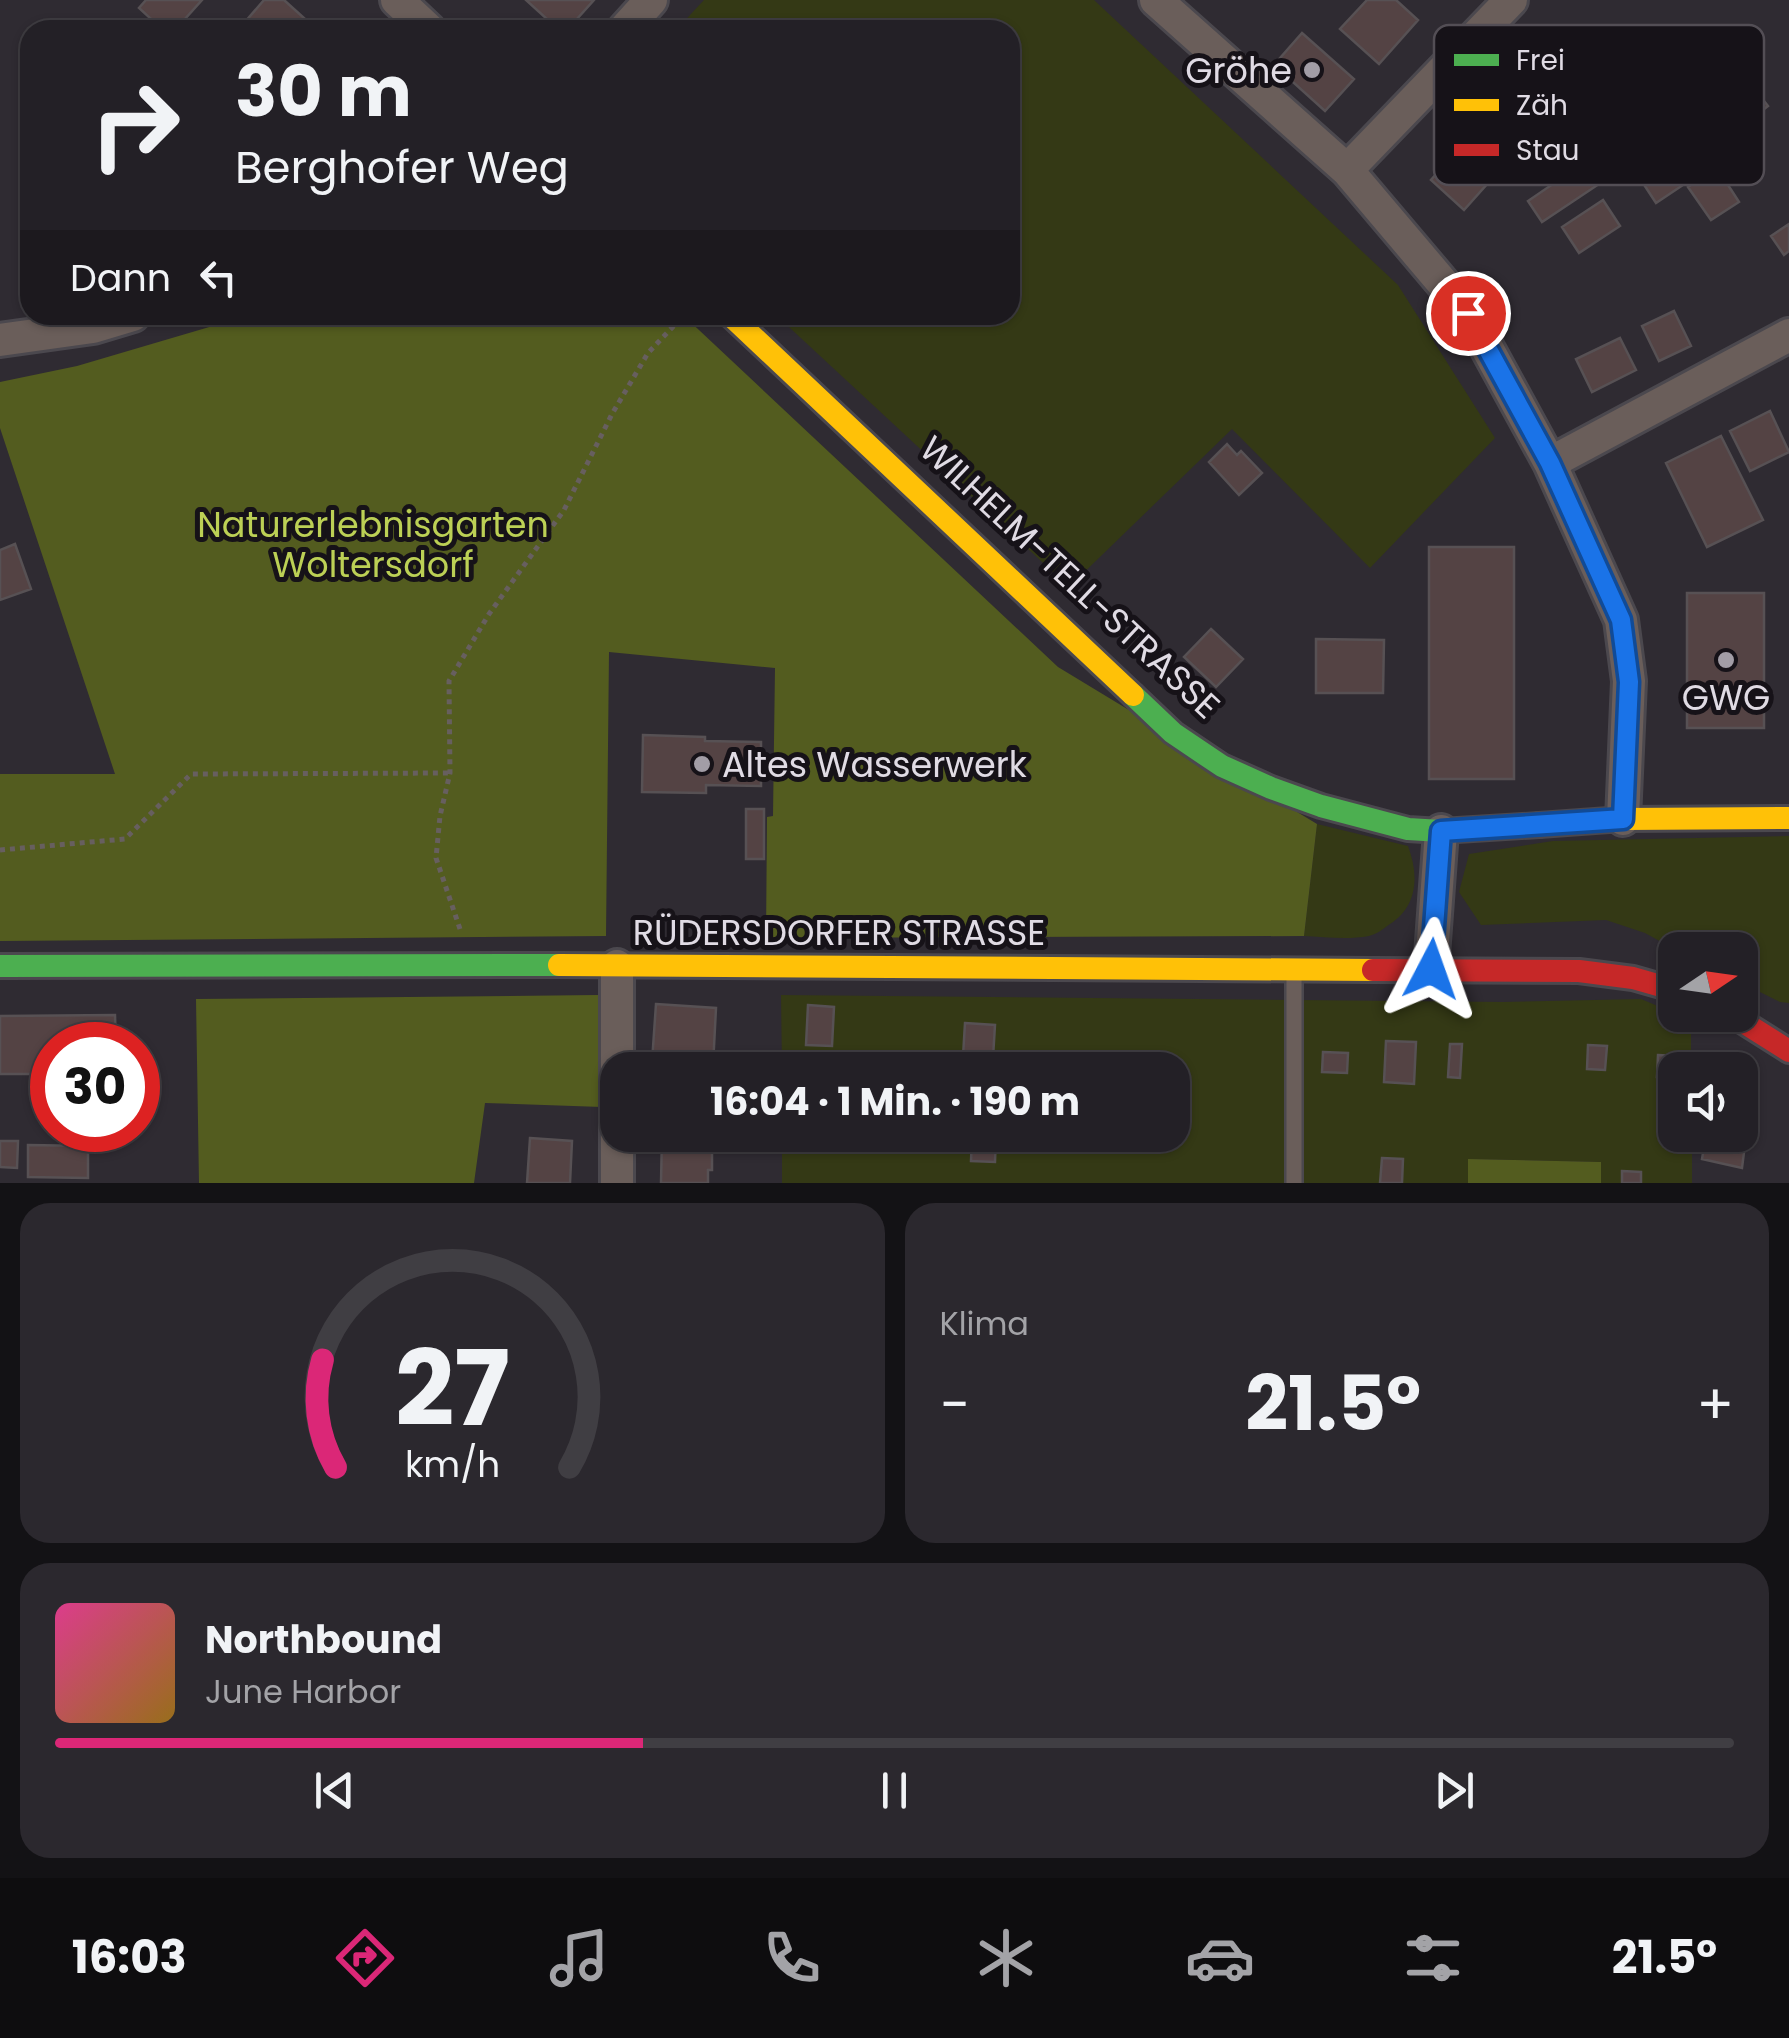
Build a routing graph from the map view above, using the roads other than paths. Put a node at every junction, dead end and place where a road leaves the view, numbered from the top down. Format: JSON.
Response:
{"nodes":[{"id":1,"x":397,"y":0,"type":"edge"},
{"id":2,"x":651,"y":0,"type":"edge"},
{"id":3,"x":1156,"y":0,"type":"edge"},
{"id":4,"x":1511,"y":0,"type":"edge"},
{"id":5,"x":418,"y":20,"type":"edge"},
{"id":6,"x":633,"y":20,"type":"edge"},
{"id":7,"x":1487,"y":25,"type":"edge"},
{"id":8,"x":1434,"y":80,"type":"edge"},
{"id":9,"x":1347,"y":170,"type":"junction"},
{"id":10,"x":102,"y":325,"type":"edge"},
{"id":11,"x":741,"y":325,"type":"edge"},
{"id":12,"x":1789,"y":335,"type":"edge"},
{"id":13,"x":0,"y":340,"type":"edge"},
{"id":14,"x":1550,"y":463,"type":"junction"},
{"id":15,"x":1789,"y":818,"type":"edge"},
{"id":16,"x":1623,"y":819,"type":"junction"},
{"id":17,"x":1441,"y":831,"type":"junction"},
{"id":18,"x":0,"y":966,"type":"edge"},
{"id":19,"x":617,"y":966,"type":"junction"},
{"id":20,"x":1294,"y":968,"type":"junction"},
{"id":21,"x":1431,"y":969,"type":"junction"},
{"id":22,"x":1658,"y":985,"type":"edge"},
{"id":23,"x":1758,"y":1031,"type":"edge"},
{"id":24,"x":1789,"y":1051,"type":"edge"},
{"id":25,"x":617,"y":1183,"type":"edge"},
{"id":26,"x":1294,"y":1183,"type":"edge"}],
"edges":[{"from":1,"to":5,"type":"street"},
{"from":2,"to":6,"type":"street"},
{"from":3,"to":9,"type":"street"},
{"from":4,"to":7,"type":"street"},
{"from":8,"to":9,"type":"street"},
{"from":9,"to":14,"type":"street"},
{"from":10,"to":13,"type":"street"},
{"from":11,"to":17,"type":"main road","name":"WILHELM-TELL-STRASSE"},
{"from":12,"to":14,"type":"street"},
{"from":14,"to":16,"type":"street"},
{"from":15,"to":16,"type":"main road","name":"WILHELM-TELL-STRASSE"},
{"from":16,"to":17,"type":"main road","name":"WILHELM-TELL-STRASSE"},
{"from":17,"to":21,"type":"street"},
{"from":18,"to":19,"type":"main road","name":"RÜDERSDORFER STRASSE"},
{"from":19,"to":20,"type":"main road","name":"RÜDERSDORFER STRASSE"},
{"from":19,"to":25,"type":"street"},
{"from":20,"to":21,"type":"main road","name":"RÜDERSDORFER STRASSE"},
{"from":20,"to":26,"type":"lane"},
{"from":21,"to":22,"type":"main road","name":"RÜDERSDORFER STRASSE"},
{"from":23,"to":24,"type":"main road"}]}
